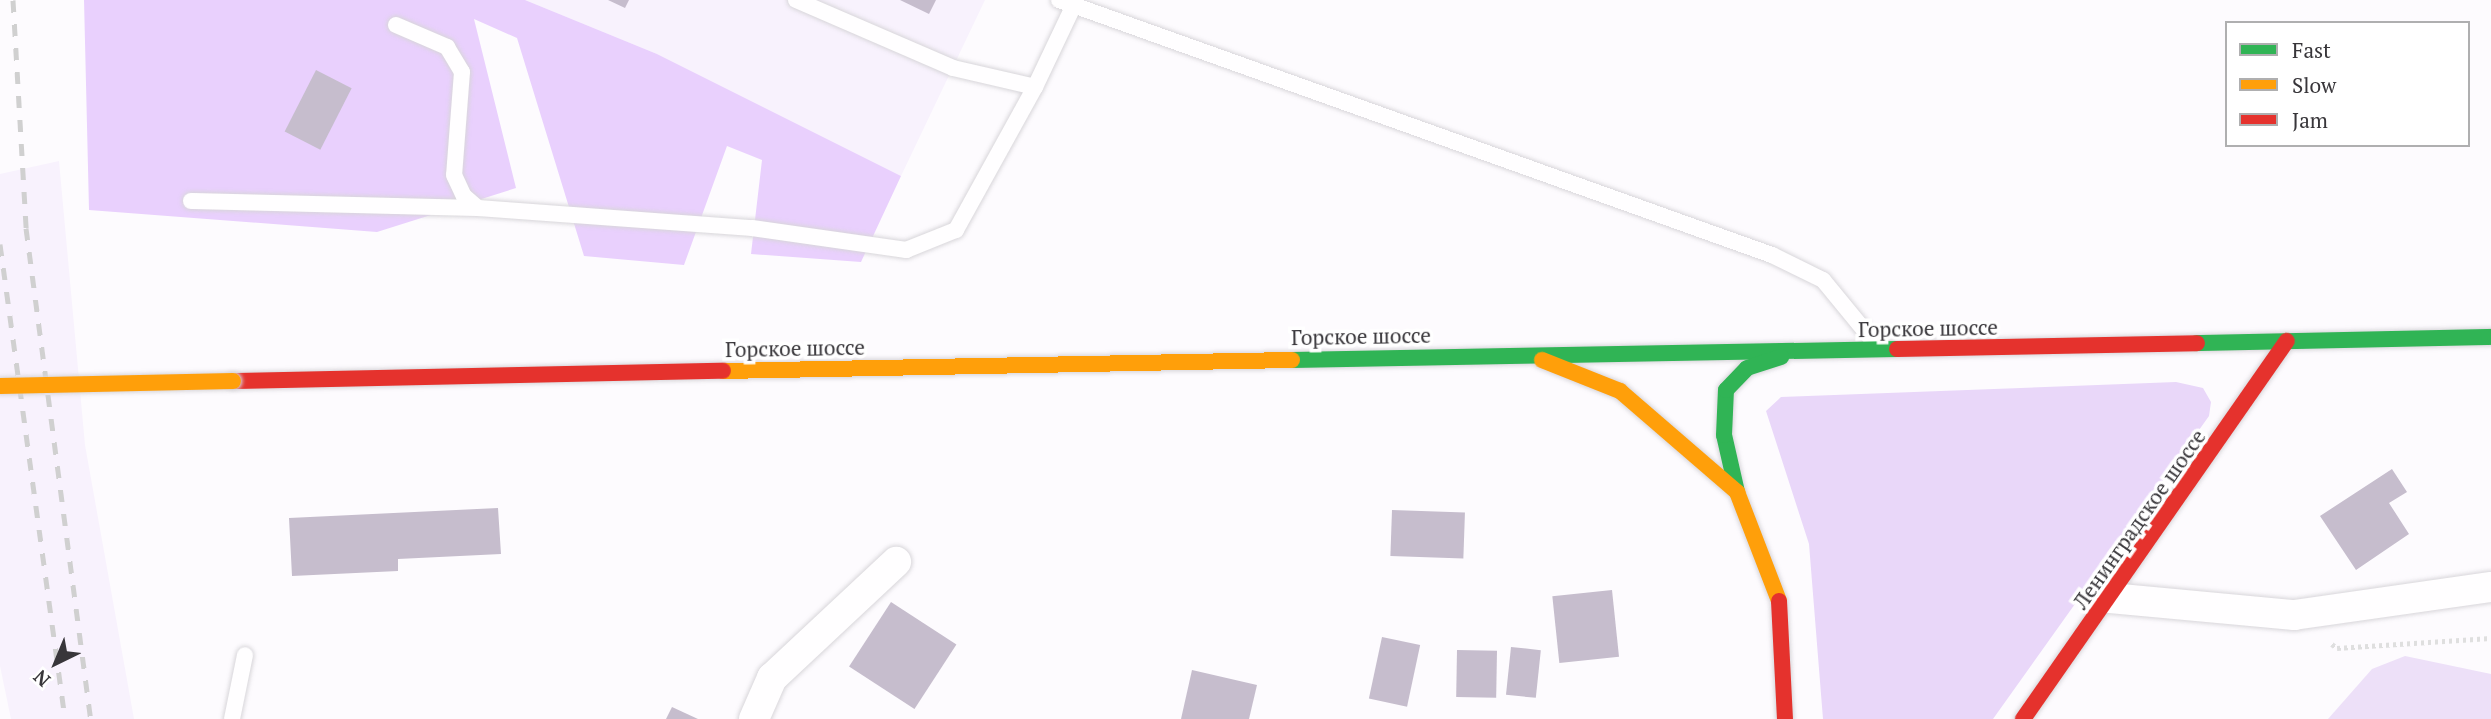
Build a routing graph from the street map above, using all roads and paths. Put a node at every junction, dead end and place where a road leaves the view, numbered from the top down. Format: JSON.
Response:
{"nodes":[{"id":1,"x":796,"y":0,"type":"edge"},
{"id":2,"x":1067,"y":3,"type":"edge"},
{"id":3,"x":396,"y":25,"type":"dead end"},
{"id":4,"x":1035,"y":87,"type":"junction"},
{"id":5,"x":191,"y":201,"type":"dead end"},
{"id":6,"x":478,"y":208,"type":"junction"},
{"id":7,"x":2491,"y":337,"type":"edge"},
{"id":8,"x":2287,"y":341,"type":"junction"},
{"id":9,"x":1880,"y":350,"type":"junction"},
{"id":10,"x":1800,"y":351,"type":"junction"},
{"id":11,"x":1524,"y":353,"type":"junction"},
{"id":12,"x":0,"y":386,"type":"edge"},
{"id":13,"x":1737,"y":492,"type":"junction"},
{"id":14,"x":896,"y":562,"type":"dead end"},
{"id":15,"x":2491,"y":587,"type":"edge"},
{"id":16,"x":2110,"y":598,"type":"junction"},
{"id":17,"x":245,"y":655,"type":"dead end"},
{"id":18,"x":232,"y":719,"type":"edge"},
{"id":19,"x":754,"y":719,"type":"edge"},
{"id":20,"x":1785,"y":719,"type":"edge"},
{"id":21,"x":2023,"y":719,"type":"edge"}],
"edges":[{"from":1,"to":4,"type":"lane"},
{"from":2,"to":4,"type":"lane"},
{"from":2,"to":9,"type":"lane"},
{"from":3,"to":6,"type":"lane"},
{"from":4,"to":6,"type":"lane"},
{"from":5,"to":6,"type":"lane"},
{"from":7,"to":8,"type":"main road","name":"Горское шоссе"},
{"from":8,"to":9,"type":"main road","name":"Горское шоссе"},
{"from":8,"to":16,"type":"main road","name":"Ленинградское шоссе"},
{"from":9,"to":10,"type":"main road","name":"Горское шоссе"},
{"from":10,"to":11,"type":"main road","name":"Горское шоссе"},
{"from":10,"to":13,"type":"main road"},
{"from":11,"to":12,"type":"main road","name":"Горское шоссе","bridge":true},
{"from":11,"to":13,"type":"main road"},
{"from":13,"to":20,"type":"main road"},
{"from":14,"to":19,"type":"street"},
{"from":15,"to":16,"type":"street"},
{"from":16,"to":21,"type":"main road","name":"Ленинградское шоссе"},
{"from":17,"to":18,"type":"lane"}]}
